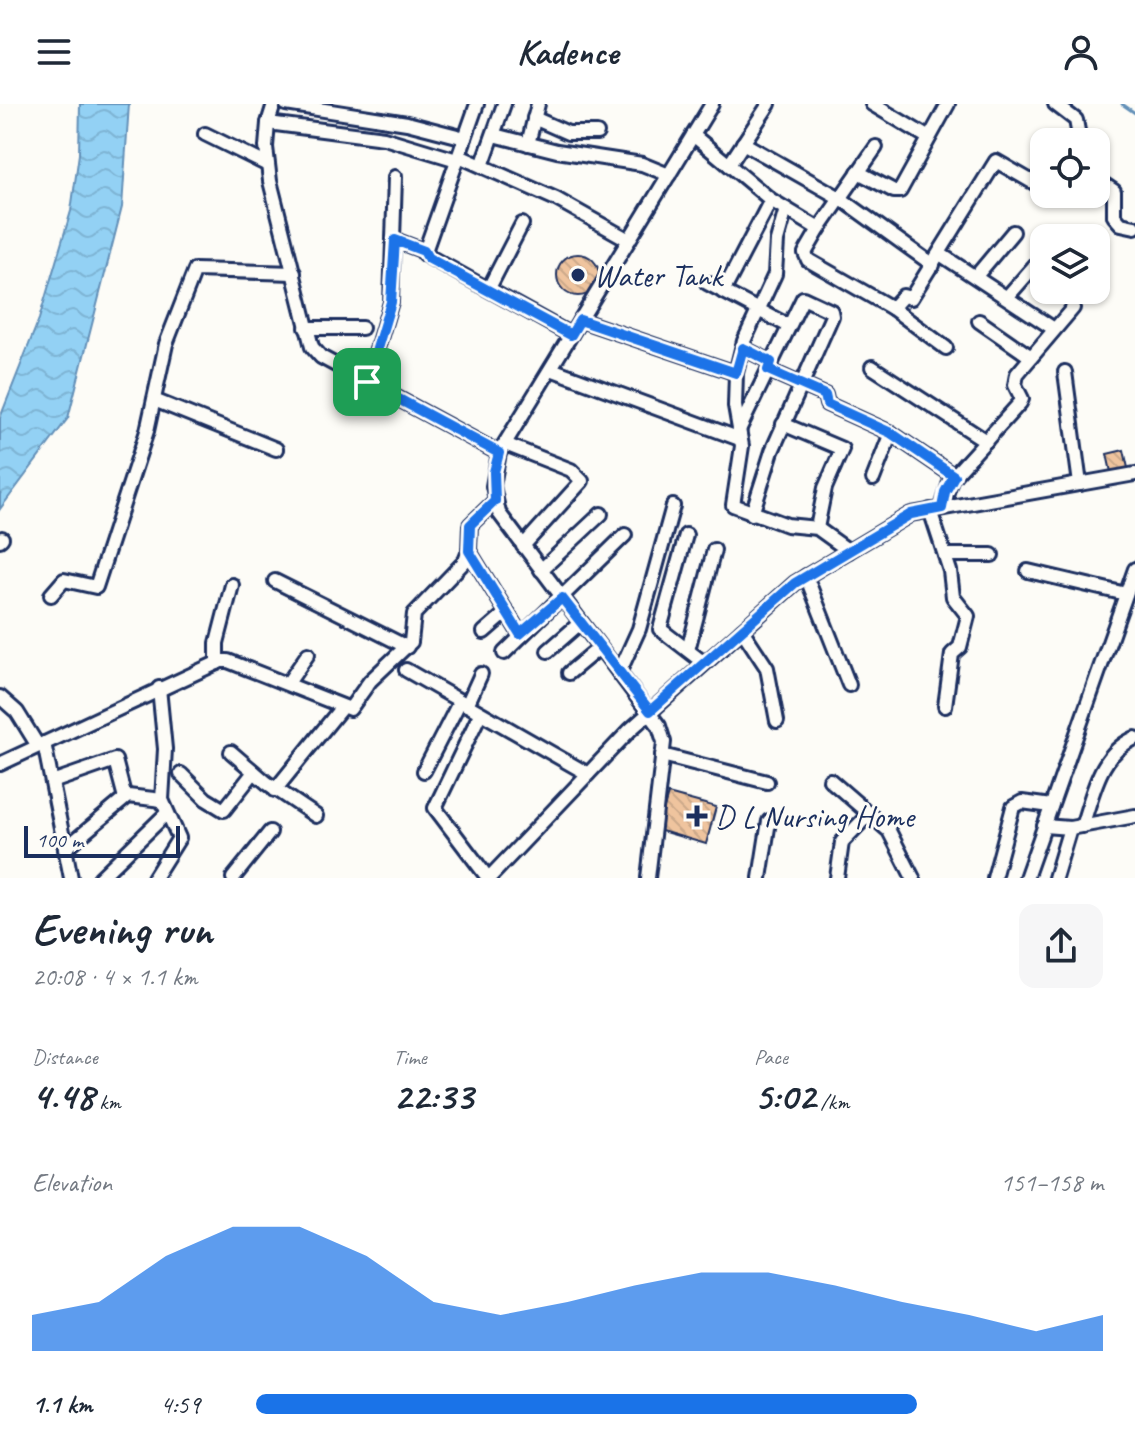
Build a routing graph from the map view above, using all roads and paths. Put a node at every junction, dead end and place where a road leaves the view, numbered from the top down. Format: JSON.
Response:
{"nodes":[{"id":1,"x":274,"y":104,"type":"edge"},
{"id":2,"x":286,"y":104,"type":"edge"},
{"id":3,"x":477,"y":104,"type":"edge"},
{"id":4,"x":504,"y":104,"type":"edge"},
{"id":5,"x":538,"y":104,"type":"edge"},
{"id":6,"x":712,"y":104,"type":"edge"},
{"id":7,"x":769,"y":104,"type":"edge"},
{"id":8,"x":872,"y":104,"type":"edge"},
{"id":9,"x":948,"y":104,"type":"edge"},
{"id":10,"x":1055,"y":104,"type":"edge"},
{"id":11,"x":534,"y":118,"type":"junction"},
{"id":12,"x":268,"y":123,"type":"junction"},
{"id":13,"x":1077,"y":128,"type":"edge"},
{"id":14,"x":597,"y":133,"type":"dead end"},
{"id":15,"x":205,"y":134,"type":"dead end"},
{"id":16,"x":494,"y":135,"type":"junction"},
{"id":17,"x":693,"y":135,"type":"junction"},
{"id":18,"x":465,"y":138,"type":"junction"},
{"id":19,"x":929,"y":138,"type":"junction"},
{"id":20,"x":743,"y":143,"type":"junction"},
{"id":21,"x":528,"y":144,"type":"junction"},
{"id":22,"x":876,"y":147,"type":"dead end"},
{"id":23,"x":458,"y":158,"type":"junction"},
{"id":24,"x":268,"y":165,"type":"junction"},
{"id":25,"x":729,"y":165,"type":"junction"},
{"id":26,"x":482,"y":166,"type":"junction"},
{"id":27,"x":858,"y":172,"type":"junction"},
{"id":28,"x":669,"y":175,"type":"junction"},
{"id":29,"x":395,"y":177,"type":"dead end"},
{"id":30,"x":1030,"y":180,"type":"edge"},
{"id":31,"x":1110,"y":188,"type":"edge"},
{"id":32,"x":840,"y":198,"type":"junction"},
{"id":33,"x":771,"y":200,"type":"junction"},
{"id":34,"x":786,"y":209,"type":"junction"},
{"id":35,"x":522,"y":224,"type":"dead end"},
{"id":36,"x":1135,"y":227,"type":"edge"},
{"id":37,"x":819,"y":229,"type":"junction"},
{"id":38,"x":1013,"y":232,"type":"dead end"},
{"id":39,"x":395,"y":240,"type":"junction"},
{"id":40,"x":629,"y":240,"type":"junction"},
{"id":41,"x":424,"y":251,"type":"junction"},
{"id":42,"x":937,"y":260,"type":"junction"},
{"id":43,"x":1030,"y":271,"type":"edge"},
{"id":44,"x":294,"y":273,"type":"junction"},
{"id":45,"x":977,"y":275,"type":"junction"},
{"id":46,"x":707,"y":283,"type":"dead end"},
{"id":47,"x":489,"y":288,"type":"junction"},
{"id":48,"x":723,"y":292,"type":"junction"},
{"id":49,"x":1008,"y":296,"type":"junction"},
{"id":50,"x":892,"y":308,"type":"junction"},
{"id":51,"x":1073,"y":308,"type":"dead end"},
{"id":52,"x":758,"y":311,"type":"junction"},
{"id":53,"x":580,"y":320,"type":"junction"},
{"id":54,"x":979,"y":321,"type":"dead end"},
{"id":55,"x":789,"y":326,"type":"junction"},
{"id":56,"x":306,"y":328,"type":"junction"},
{"id":57,"x":362,"y":328,"type":"dead end"},
{"id":58,"x":1054,"y":329,"type":"junction"},
{"id":59,"x":571,"y":335,"type":"junction"},
{"id":60,"x":743,"y":348,"type":"junction"},
{"id":61,"x":946,"y":348,"type":"dead end"},
{"id":62,"x":1031,"y":357,"type":"junction"},
{"id":63,"x":770,"y":366,"type":"junction"},
{"id":64,"x":872,"y":367,"type":"dead end"},
{"id":65,"x":551,"y":369,"type":"junction"},
{"id":66,"x":1065,"y":372,"type":"dead end"},
{"id":67,"x":736,"y":373,"type":"junction"},
{"id":68,"x":367,"y":382,"type":"junction"},
{"id":69,"x":800,"y":385,"type":"junction"},
{"id":70,"x":154,"y":400,"type":"junction"},
{"id":71,"x":783,"y":424,"type":"junction"},
{"id":72,"x":891,"y":433,"type":"junction"},
{"id":73,"x":740,"y":434,"type":"junction"},
{"id":74,"x":986,"y":441,"type":"junction"},
{"id":75,"x":502,"y":448,"type":"junction"},
{"id":76,"x":276,"y":449,"type":"dead end"},
{"id":77,"x":1135,"y":474,"type":"edge"},
{"id":78,"x":954,"y":476,"type":"junction"},
{"id":79,"x":873,"y":479,"type":"dead end"},
{"id":80,"x":1080,"y":484,"type":"junction"},
{"id":81,"x":495,"y":501,"type":"junction"},
{"id":82,"x":673,"y":506,"type":"dead end"},
{"id":83,"x":936,"y":509,"type":"junction"},
{"id":84,"x":601,"y":514,"type":"dead end"},
{"id":85,"x":752,"y":514,"type":"junction"},
{"id":86,"x":817,"y":528,"type":"junction"},
{"id":87,"x":625,"y":535,"type":"dead end"},
{"id":88,"x":686,"y":535,"type":"dead end"},
{"id":89,"x":523,"y":546,"type":"junction"},
{"id":90,"x":714,"y":550,"type":"dead end"},
{"id":91,"x":469,"y":551,"type":"junction"},
{"id":92,"x":849,"y":551,"type":"junction"},
{"id":93,"x":945,"y":555,"type":"junction"},
{"id":94,"x":992,"y":555,"type":"dead end"},
{"id":95,"x":1135,"y":569,"type":"edge"},
{"id":96,"x":541,"y":570,"type":"junction"},
{"id":97,"x":1028,"y":571,"type":"dead end"},
{"id":98,"x":806,"y":576,"type":"junction"},
{"id":99,"x":275,"y":581,"type":"dead end"},
{"id":100,"x":232,"y":585,"type":"dead end"},
{"id":101,"x":1126,"y":594,"type":"junction"},
{"id":102,"x":51,"y":595,"type":"dead end"},
{"id":103,"x":562,"y":598,"type":"junction"},
{"id":104,"x":1135,"y":607,"type":"edge"},
{"id":105,"x":1121,"y":608,"type":"junction"},
{"id":106,"x":507,"y":612,"type":"junction"},
{"id":107,"x":580,"y":623,"type":"junction"},
{"id":108,"x":742,"y":630,"type":"junction"},
{"id":109,"x":484,"y":632,"type":"dead end"},
{"id":110,"x":520,"y":634,"type":"junction"},
{"id":111,"x":407,"y":647,"type":"junction"},
{"id":112,"x":599,"y":648,"type":"junction"},
{"id":113,"x":688,"y":650,"type":"junction"},
{"id":114,"x":548,"y":651,"type":"dead end"},
{"id":115,"x":504,"y":653,"type":"dead end"},
{"id":116,"x":308,"y":654,"type":"dead end"},
{"id":117,"x":217,"y":663,"type":"junction"},
{"id":118,"x":704,"y":663,"type":"junction"},
{"id":119,"x":406,"y":670,"type":"dead end"},
{"id":120,"x":569,"y":673,"type":"dead end"},
{"id":121,"x":619,"y":673,"type":"junction"},
{"id":122,"x":481,"y":674,"type":"dead end"},
{"id":123,"x":288,"y":683,"type":"junction"},
{"id":124,"x":849,"y":685,"type":"dead end"},
{"id":125,"x":159,"y":688,"type":"junction"},
{"id":126,"x":0,"y":697,"type":"edge"},
{"id":127,"x":463,"y":703,"type":"junction"},
{"id":128,"x":945,"y":706,"type":"dead end"},
{"id":129,"x":342,"y":707,"type":"junction"},
{"id":130,"x":650,"y":711,"type":"junction"},
{"id":131,"x":480,"y":714,"type":"junction"},
{"id":132,"x":777,"y":721,"type":"dead end"},
{"id":133,"x":1135,"y":738,"type":"edge"},
{"id":134,"x":41,"y":744,"type":"junction"},
{"id":135,"x":231,"y":752,"type":"dead end"},
{"id":136,"x":662,"y":755,"type":"junction"},
{"id":137,"x":0,"y":764,"type":"edge"},
{"id":138,"x":424,"y":771,"type":"dead end"},
{"id":139,"x":254,"y":772,"type":"junction"},
{"id":140,"x":181,"y":774,"type":"dead end"},
{"id":141,"x":588,"y":774,"type":"junction"},
{"id":142,"x":830,"y":780,"type":"dead end"},
{"id":143,"x":52,"y":782,"type":"junction"},
{"id":144,"x":767,"y":782,"type":"dead end"},
{"id":145,"x":275,"y":790,"type":"junction"},
{"id":146,"x":125,"y":798,"type":"junction"},
{"id":147,"x":162,"y":800,"type":"junction"},
{"id":148,"x":1051,"y":806,"type":"junction"},
{"id":149,"x":167,"y":813,"type":"junction"},
{"id":150,"x":869,"y":814,"type":"junction"},
{"id":151,"x":316,"y":816,"type":"dead end"},
{"id":152,"x":1135,"y":816,"type":"edge"},
{"id":153,"x":769,"y":821,"type":"dead end"},
{"id":154,"x":1044,"y":826,"type":"junction"},
{"id":155,"x":1076,"y":827,"type":"junction"},
{"id":156,"x":270,"y":832,"type":"dead end"},
{"id":157,"x":65,"y":849,"type":"junction"},
{"id":158,"x":71,"y":878,"type":"edge"},
{"id":159,"x":100,"y":878,"type":"edge"},
{"id":160,"x":154,"y":878,"type":"edge"},
{"id":161,"x":233,"y":878,"type":"edge"},
{"id":162,"x":488,"y":878,"type":"edge"},
{"id":163,"x":648,"y":878,"type":"edge"},
{"id":164,"x":760,"y":878,"type":"edge"},
{"id":165,"x":837,"y":878,"type":"edge"},
{"id":166,"x":913,"y":878,"type":"edge"},
{"id":167,"x":994,"y":878,"type":"edge"},
{"id":168,"x":1026,"y":878,"type":"edge"},
{"id":169,"x":1055,"y":878,"type":"edge"}],
"edges":[{"from":1,"to":12,"type":"street"},
{"from":2,"to":18,"type":"street"},
{"from":3,"to":18,"type":"street"},
{"from":4,"to":16,"type":"street"},
{"from":5,"to":11,"type":"street"},
{"from":6,"to":17,"type":"street"},
{"from":7,"to":20,"type":"street"},
{"from":8,"to":19,"type":"street"},
{"from":9,"to":19,"type":"street"},
{"from":10,"to":13,"type":"street"},
{"from":11,"to":14,"type":"street"},
{"from":11,"to":21,"type":"street"},
{"from":12,"to":23,"type":"street"},
{"from":12,"to":24,"type":"street"},
{"from":15,"to":24,"type":"street"},
{"from":16,"to":21,"type":"street"},
{"from":16,"to":26,"type":"street"},
{"from":17,"to":25,"type":"street"},
{"from":17,"to":28,"type":"street"},
{"from":18,"to":23,"type":"street"},
{"from":19,"to":27,"type":"street"},
{"from":20,"to":25,"type":"street"},
{"from":20,"to":32,"type":"street"},
{"from":21,"to":28,"type":"street"},
{"from":22,"to":27,"type":"street"},
{"from":23,"to":26,"type":"street"},
{"from":23,"to":41,"type":"street"},
{"from":24,"to":44,"type":"street"},
{"from":25,"to":33,"type":"street"},
{"from":26,"to":40,"type":"street"},
{"from":27,"to":32,"type":"street"},
{"from":28,"to":40,"type":"street"},
{"from":29,"to":39,"type":"street"},
{"from":30,"to":42,"type":"street"},
{"from":31,"to":36,"type":"street"},
{"from":32,"to":37,"type":"street"},
{"from":32,"to":42,"type":"street"},
{"from":33,"to":34,"type":"street"},
{"from":33,"to":48,"type":"street"},
{"from":34,"to":37,"type":"street"},
{"from":34,"to":52,"type":"street"},
{"from":35,"to":47,"type":"street"},
{"from":37,"to":50,"type":"street"},
{"from":38,"to":45,"type":"street"},
{"from":39,"to":41,"type":"street"},
{"from":39,"to":68,"type":"street"},
{"from":40,"to":53,"type":"street"},
{"from":41,"to":47,"type":"street"},
{"from":42,"to":45,"type":"street"},
{"from":42,"to":50,"type":"street"},
{"from":43,"to":49,"type":"street"},
{"from":44,"to":56,"type":"street"},
{"from":44,"to":70,"type":"street"},
{"from":45,"to":49,"type":"street"},
{"from":46,"to":48,"type":"street"},
{"from":47,"to":59,"type":"street"},
{"from":48,"to":52,"type":"street"},
{"from":49,"to":58,"type":"street"},
{"from":50,"to":61,"type":"street"},
{"from":51,"to":58,"type":"street"},
{"from":52,"to":55,"type":"street"},
{"from":52,"to":60,"type":"street"},
{"from":53,"to":59,"type":"street"},
{"from":53,"to":67,"type":"street"},
{"from":54,"to":62,"type":"street"},
{"from":55,"to":63,"type":"street"},
{"from":55,"to":69,"type":"street"},
{"from":56,"to":57,"type":"street"},
{"from":56,"to":68,"type":"street"},
{"from":58,"to":62,"type":"street"},
{"from":59,"to":65,"type":"street"},
{"from":60,"to":63,"type":"street"},
{"from":60,"to":67,"type":"street"},
{"from":62,"to":74,"type":"street"},
{"from":63,"to":69,"type":"street"},
{"from":63,"to":73,"type":"street"},
{"from":64,"to":74,"type":"street"},
{"from":65,"to":73,"type":"street"},
{"from":65,"to":75,"type":"street"},
{"from":66,"to":80,"type":"street"},
{"from":67,"to":73,"type":"street"},
{"from":68,"to":75,"type":"street"},
{"from":69,"to":71,"type":"street"},
{"from":69,"to":72,"type":"street"},
{"from":70,"to":76,"type":"street"},
{"from":70,"to":102,"type":"street"},
{"from":71,"to":85,"type":"street"},
{"from":71,"to":86,"type":"street"},
{"from":72,"to":78,"type":"street"},
{"from":72,"to":79,"type":"street"},
{"from":73,"to":85,"type":"street"},
{"from":74,"to":78,"type":"street"},
{"from":75,"to":81,"type":"street"},
{"from":75,"to":89,"type":"street"},
{"from":77,"to":80,"type":"street"},
{"from":78,"to":83,"type":"street"},
{"from":80,"to":83,"type":"street"},
{"from":81,"to":89,"type":"street"},
{"from":81,"to":91,"type":"street"},
{"from":82,"to":121,"type":"street"},
{"from":83,"to":92,"type":"street"},
{"from":83,"to":93,"type":"street"},
{"from":84,"to":96,"type":"street"},
{"from":85,"to":86,"type":"street"},
{"from":86,"to":92,"type":"street"},
{"from":87,"to":103,"type":"street"},
{"from":88,"to":113,"type":"street"},
{"from":89,"to":96,"type":"street"},
{"from":90,"to":113,"type":"street"},
{"from":91,"to":106,"type":"street"},
{"from":91,"to":111,"type":"street"},
{"from":92,"to":98,"type":"street"},
{"from":93,"to":94,"type":"street"},
{"from":93,"to":128,"type":"street"},
{"from":95,"to":101,"type":"street"},
{"from":96,"to":103,"type":"street"},
{"from":97,"to":101,"type":"street"},
{"from":98,"to":108,"type":"street"},
{"from":98,"to":124,"type":"street"},
{"from":99,"to":111,"type":"street"},
{"from":100,"to":117,"type":"street"},
{"from":101,"to":105,"type":"street"},
{"from":103,"to":107,"type":"street"},
{"from":103,"to":110,"type":"street"},
{"from":104,"to":105,"type":"street"},
{"from":105,"to":148,"type":"street"},
{"from":106,"to":109,"type":"street"},
{"from":106,"to":110,"type":"street"},
{"from":107,"to":112,"type":"street"},
{"from":107,"to":114,"type":"street"},
{"from":108,"to":118,"type":"street"},
{"from":108,"to":132,"type":"street"},
{"from":110,"to":115,"type":"street"},
{"from":111,"to":129,"type":"street"},
{"from":112,"to":120,"type":"street"},
{"from":112,"to":121,"type":"street"},
{"from":113,"to":118,"type":"street"},
{"from":116,"to":123,"type":"street"},
{"from":117,"to":123,"type":"street"},
{"from":117,"to":125,"type":"street"},
{"from":118,"to":130,"type":"street"},
{"from":119,"to":127,"type":"street"},
{"from":121,"to":130,"type":"street"},
{"from":122,"to":127,"type":"street"},
{"from":123,"to":129,"type":"street"},
{"from":125,"to":134,"type":"street"},
{"from":125,"to":147,"type":"street"},
{"from":126,"to":134,"type":"street"},
{"from":127,"to":131,"type":"street"},
{"from":127,"to":138,"type":"street"},
{"from":129,"to":145,"type":"street"},
{"from":130,"to":136,"type":"street"},
{"from":130,"to":141,"type":"street"},
{"from":131,"to":141,"type":"street"},
{"from":131,"to":162,"type":"street"},
{"from":133,"to":155,"type":"street"},
{"from":134,"to":137,"type":"street"},
{"from":134,"to":143,"type":"street"},
{"from":135,"to":139,"type":"street"},
{"from":136,"to":144,"type":"street"},
{"from":136,"to":163,"type":"street"},
{"from":139,"to":140,"type":"street"},
{"from":139,"to":145,"type":"street"},
{"from":141,"to":162,"type":"street"},
{"from":142,"to":150,"type":"street"},
{"from":143,"to":146,"type":"street"},
{"from":143,"to":157,"type":"street"},
{"from":145,"to":151,"type":"street"},
{"from":146,"to":147,"type":"street"},
{"from":146,"to":157,"type":"street"},
{"from":147,"to":149,"type":"street"},
{"from":148,"to":154,"type":"street"},
{"from":148,"to":167,"type":"street"},
{"from":149,"to":159,"type":"street"},
{"from":149,"to":160,"type":"street"},
{"from":150,"to":165,"type":"street"},
{"from":150,"to":166,"type":"street"},
{"from":152,"to":155,"type":"street"},
{"from":153,"to":164,"type":"street"},
{"from":154,"to":155,"type":"street"},
{"from":154,"to":168,"type":"street"},
{"from":155,"to":169,"type":"street"},
{"from":156,"to":161,"type":"street"},
{"from":157,"to":158,"type":"street"}]}
